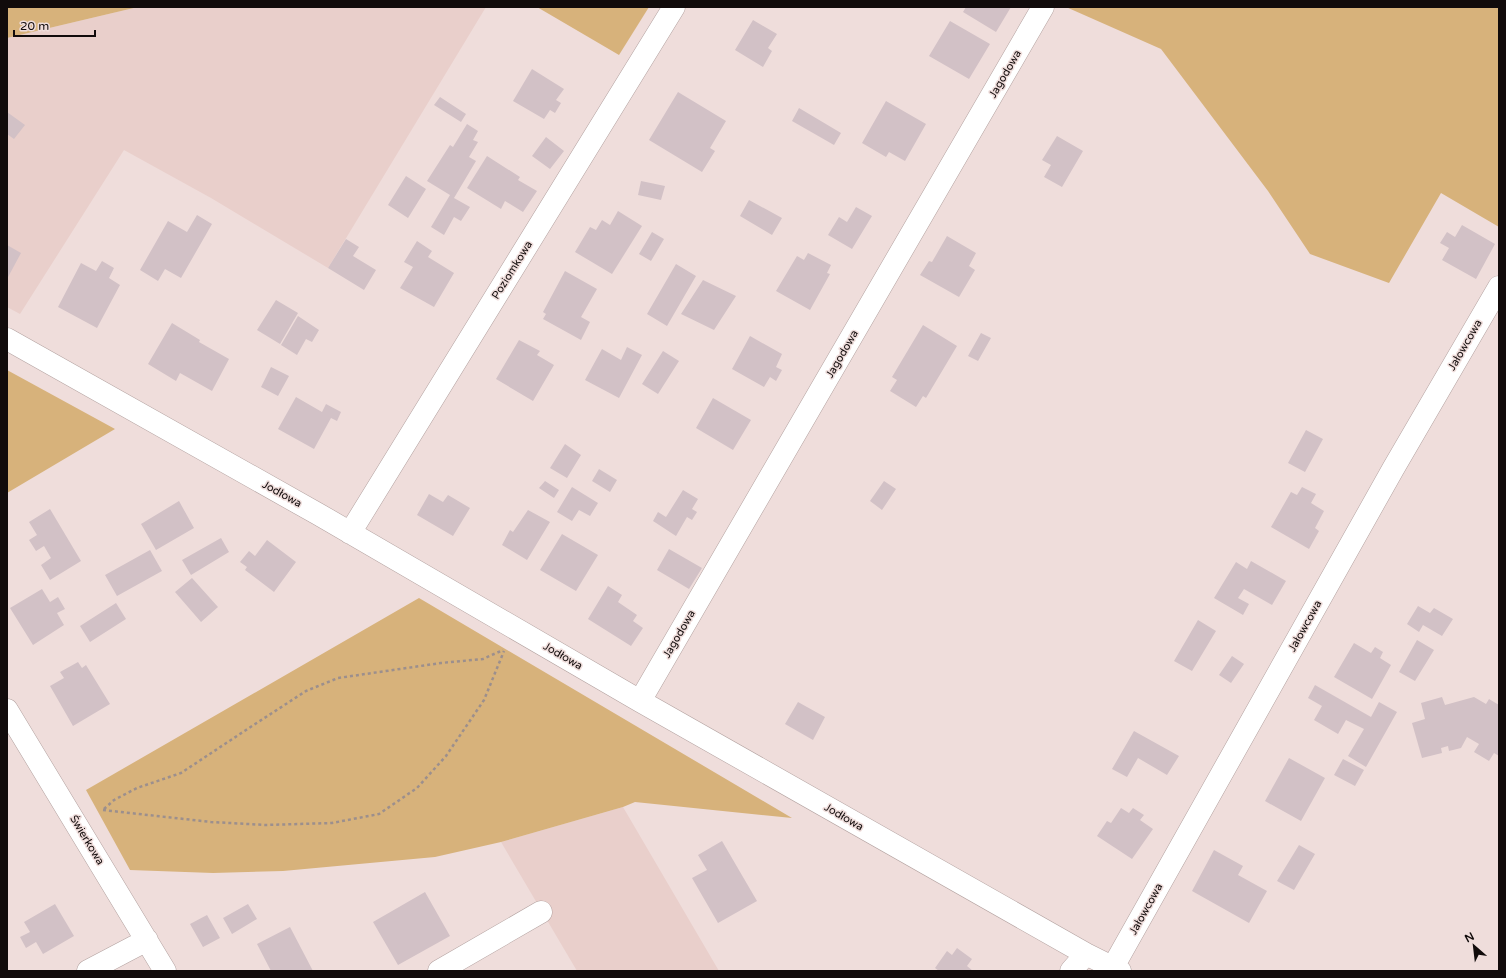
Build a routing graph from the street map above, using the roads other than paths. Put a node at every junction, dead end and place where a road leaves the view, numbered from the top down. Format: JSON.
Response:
{"nodes":[{"id":1,"x":674,"y":7,"type":"edge"},
{"id":2,"x":1043,"y":7,"type":"edge"},
{"id":3,"x":1499,"y":287,"type":"edge"},
{"id":4,"x":7,"y":339,"type":"edge"},
{"id":5,"x":350,"y":533,"type":"junction"},
{"id":6,"x":640,"y":701,"type":"junction"},
{"id":7,"x":7,"y":710,"type":"edge"},
{"id":8,"x":541,"y":912,"type":"dead end"},
{"id":9,"x":147,"y":940,"type":"junction"},
{"id":10,"x":1086,"y":954,"type":"junction"},
{"id":11,"x":1116,"y":969,"type":"edge"},
{"id":12,"x":88,"y":971,"type":"edge"},
{"id":13,"x":165,"y":971,"type":"edge"},
{"id":14,"x":439,"y":971,"type":"edge"},
{"id":15,"x":1071,"y":971,"type":"edge"}],
"edges":[{"from":1,"to":5,"type":"street","name":"Poziomkowa"},
{"from":2,"to":6,"type":"street","name":"Jagodowa"},
{"from":3,"to":11,"type":"street","name":"Jałowcowa"},
{"from":4,"to":5,"type":"street","name":"Jodłowa"},
{"from":5,"to":6,"type":"street","name":"Jodłowa"},
{"from":6,"to":10,"type":"street","name":"Jodłowa"},
{"from":7,"to":9,"type":"street","name":"Świerkowa"},
{"from":8,"to":14,"type":"street"},
{"from":9,"to":12,"type":"street"},
{"from":9,"to":13,"type":"street","name":"Świerkowa"},
{"from":10,"to":11,"type":"street","name":"Jodłowa"},
{"from":10,"to":15,"type":"street"}]}
